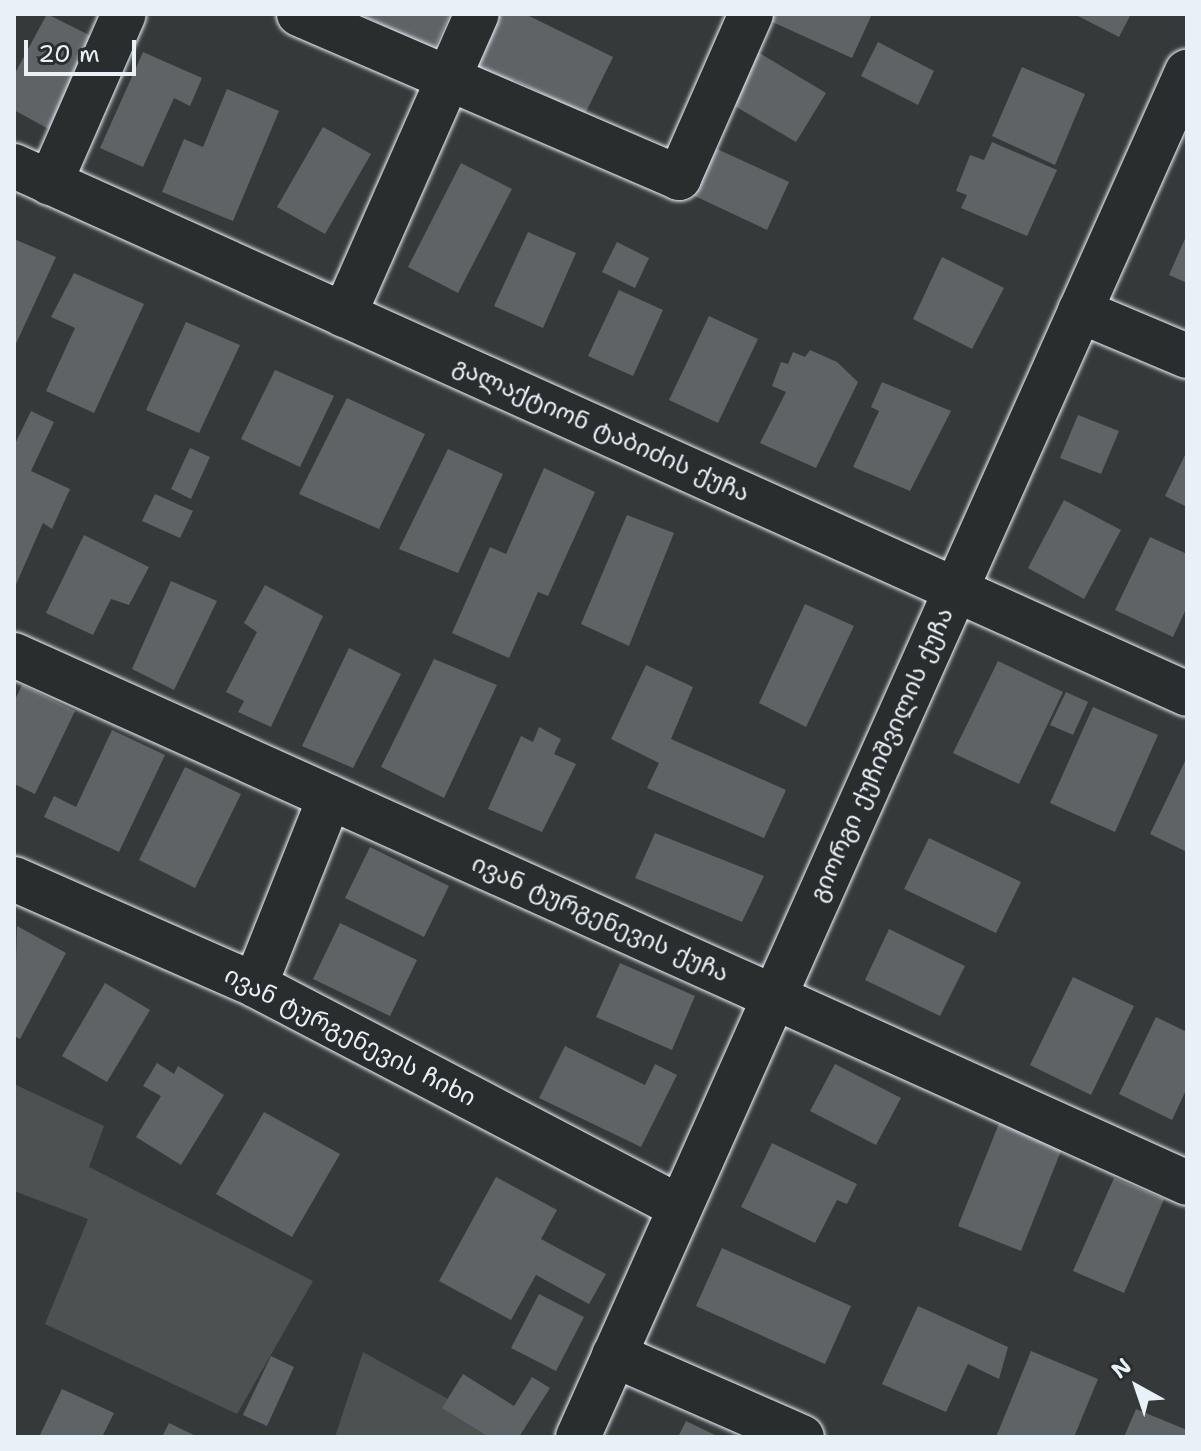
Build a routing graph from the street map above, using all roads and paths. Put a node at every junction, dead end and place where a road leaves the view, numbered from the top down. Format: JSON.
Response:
{"nodes":[{"id":1,"x":124,"y":14,"type":"edge"},
{"id":2,"x":299,"y":14,"type":"edge"},
{"id":3,"x":477,"y":14,"type":"edge"},
{"id":4,"x":751,"y":14,"type":"edge"},
{"id":5,"x":1187,"y":72,"type":"edge"},
{"id":6,"x":448,"y":78,"type":"junction"},
{"id":7,"x":32,"y":174,"type":"edge"},
{"id":8,"x":1080,"y":311,"type":"junction"},
{"id":9,"x":344,"y":315,"type":"junction"},
{"id":10,"x":1187,"y":356,"type":"edge"},
{"id":11,"x":956,"y":590,"type":"junction"},
{"id":12,"x":14,"y":655,"type":"edge"},
{"id":13,"x":1187,"y":694,"type":"edge"},
{"id":14,"x":330,"y":797,"type":"junction"},
{"id":15,"x":14,"y":879,"type":"edge"},
{"id":16,"x":255,"y":985,"type":"junction"},
{"id":17,"x":774,"y":998,"type":"junction"},
{"id":18,"x":1187,"y":1183,"type":"edge"},
{"id":19,"x":680,"y":1207,"type":"junction"},
{"id":20,"x":614,"y":1355,"type":"junction"},
{"id":21,"x":578,"y":1437,"type":"edge"},
{"id":22,"x":802,"y":1437,"type":"edge"}],
"edges":[{"from":1,"to":7,"type":"street"},
{"from":2,"to":6,"type":"street"},
{"from":3,"to":6,"type":"street"},
{"from":4,"to":6,"type":"street"},
{"from":5,"to":8,"type":"street","name":"გიორგი ქუჩიშვილის ქუჩა"},
{"from":6,"to":9,"type":"street"},
{"from":7,"to":9,"type":"street","name":"გალაქტიონ ტაბიძის ქუჩა"},
{"from":8,"to":10,"type":"street"},
{"from":8,"to":11,"type":"street","name":"გიორგი ქუჩიშვილის ქუჩა"},
{"from":9,"to":11,"type":"street","name":"გალაქტიონ ტაბიძის ქუჩა"},
{"from":11,"to":13,"type":"street","name":"გალაქტიონ ტაბიძის ქუჩა"},
{"from":11,"to":17,"type":"street","name":"გიორგი ქუჩიშვილის ქუჩა"},
{"from":12,"to":14,"type":"street","name":"ივან ტურგენევის ქუჩა"},
{"from":14,"to":16,"type":"street"},
{"from":14,"to":17,"type":"street","name":"ივან ტურგენევის ქუჩა"},
{"from":15,"to":16,"type":"street","name":"ივან ტურგენევის ჩიხი"},
{"from":16,"to":19,"type":"street","name":"ივან ტურგენევის ჩიხი"},
{"from":17,"to":18,"type":"street","name":"ივან ტურგენევის ქუჩა"},
{"from":17,"to":19,"type":"street","name":"გიორგი ქუჩიშვილის ქუჩა"},
{"from":19,"to":20,"type":"street","name":"გიორგი ქუჩიშვილის ქუჩა"},
{"from":20,"to":21,"type":"street","name":"გიორგი ქუჩიშვილის ქუჩა"},
{"from":20,"to":22,"type":"street"}]}
